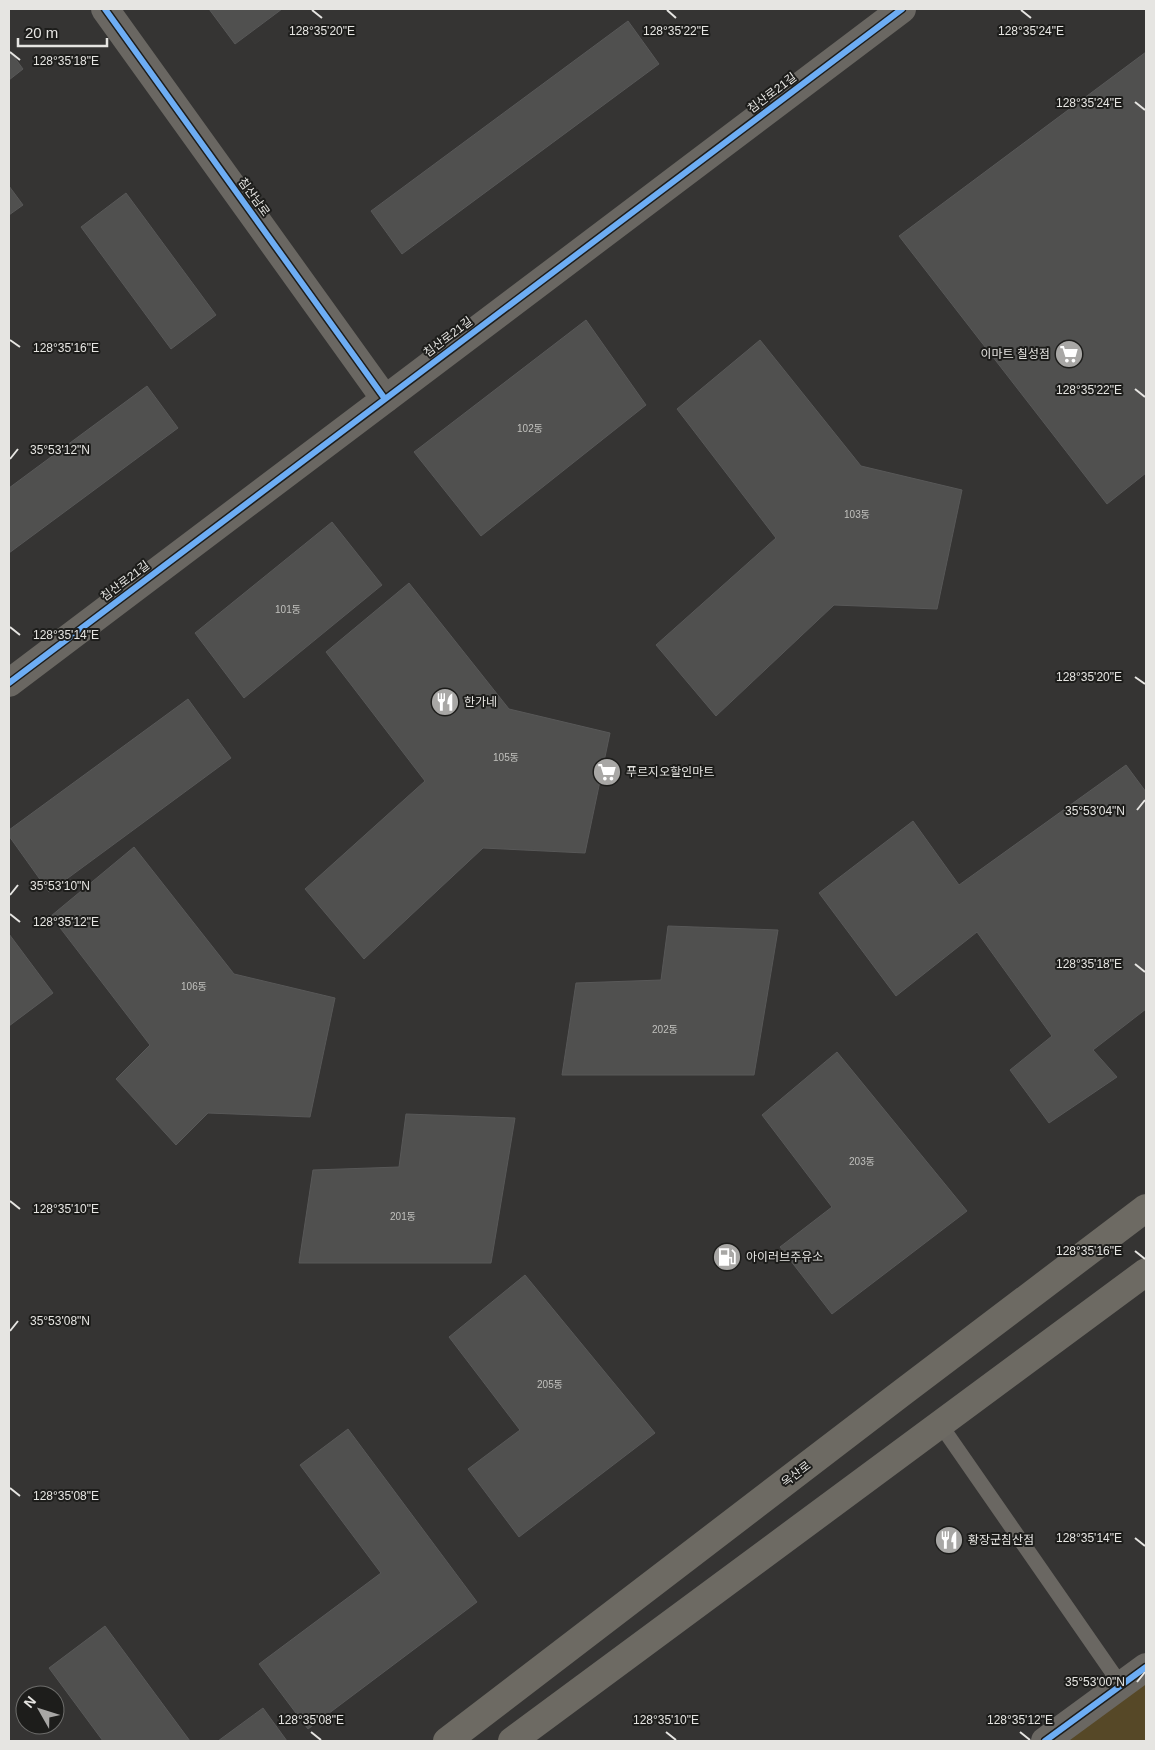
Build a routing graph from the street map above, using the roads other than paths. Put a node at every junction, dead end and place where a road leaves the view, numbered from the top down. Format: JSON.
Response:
{"nodes":[{"id":1,"x":104,"y":9,"type":"edge"},
{"id":2,"x":902,"y":9,"type":"edge"},
{"id":3,"x":385,"y":399,"type":"junction"},
{"id":4,"x":9,"y":683,"type":"edge"},
{"id":5,"x":1146,"y":1208,"type":"edge"},
{"id":6,"x":1146,"y":1272,"type":"edge"},
{"id":7,"x":940,"y":1424,"type":"junction"},
{"id":8,"x":1146,"y":1667,"type":"edge"},
{"id":9,"x":1121,"y":1685,"type":"junction"},
{"id":10,"x":447,"y":1741,"type":"edge"},
{"id":11,"x":512,"y":1741,"type":"edge"},
{"id":12,"x":1044,"y":1741,"type":"edge"}],
"edges":[{"from":1,"to":3,"type":"street","name":"침산남로"},
{"from":2,"to":3,"type":"street","name":"침산로21길"},
{"from":3,"to":4,"type":"street","name":"침산로21길"},
{"from":5,"to":10,"type":"main road","name":"옥산로"},
{"from":6,"to":7,"type":"main road"},
{"from":7,"to":9,"type":"lane"},
{"from":7,"to":11,"type":"main road"},
{"from":8,"to":9,"type":"street"},
{"from":9,"to":12,"type":"street"}]}
